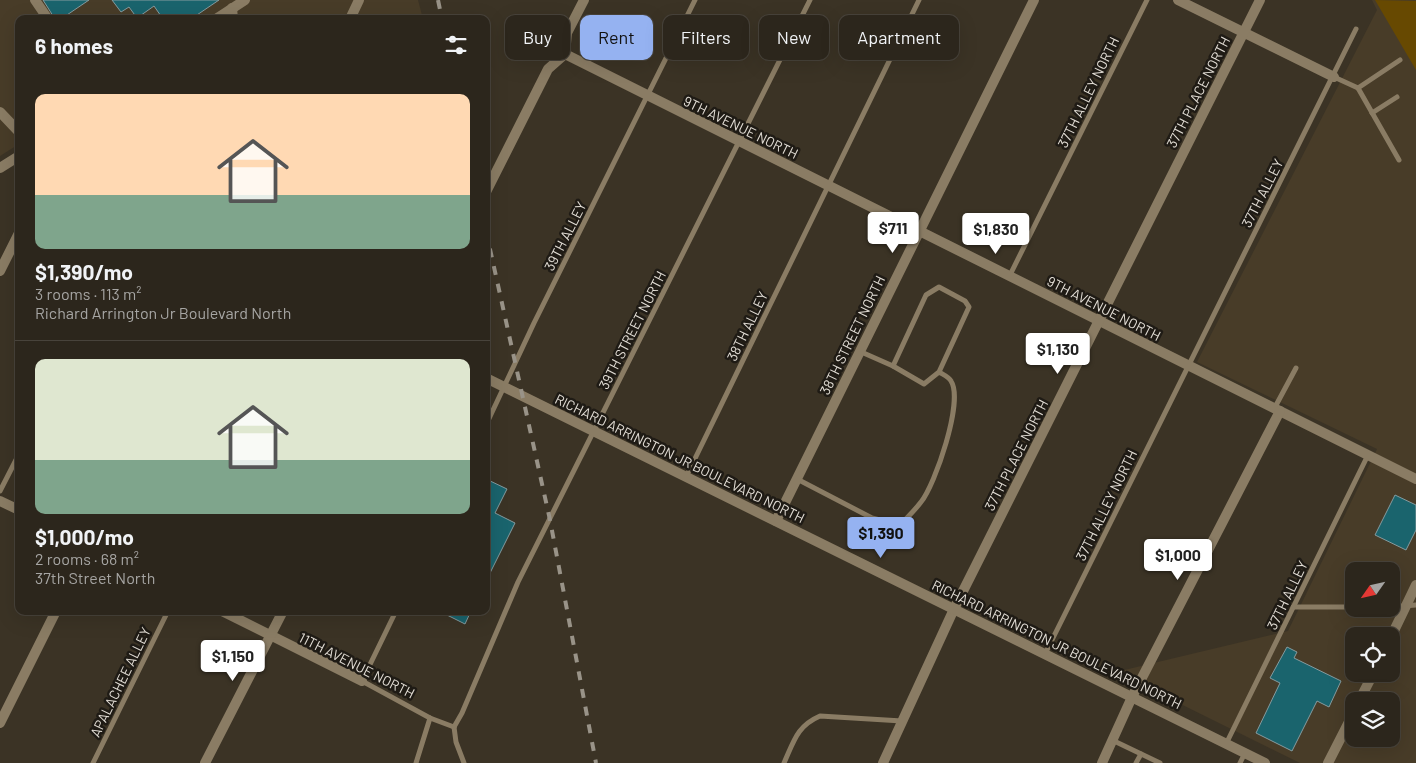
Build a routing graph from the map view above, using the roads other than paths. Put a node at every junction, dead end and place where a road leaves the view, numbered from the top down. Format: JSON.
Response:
{"nodes":[{"id":1,"x":36,"y":0,"type":"edge"},
{"id":2,"x":245,"y":0,"type":"edge"},
{"id":3,"x":359,"y":0,"type":"edge"},
{"id":4,"x":584,"y":0,"type":"edge"},
{"id":5,"x":696,"y":0,"type":"edge"},
{"id":6,"x":810,"y":0,"type":"edge"},
{"id":7,"x":919,"y":0,"type":"edge"},
{"id":8,"x":1034,"y":0,"type":"edge"},
{"id":9,"x":1147,"y":0,"type":"edge"},
{"id":10,"x":1178,"y":0,"type":"edge"},
{"id":11,"x":1260,"y":0,"type":"edge"},
{"id":12,"x":232,"y":14,"type":"edge"},
{"id":13,"x":45,"y":15,"type":"edge"},
{"id":14,"x":352,"y":15,"type":"edge"},
{"id":15,"x":570,"y":27,"type":"edge"},
{"id":16,"x":1356,"y":29,"type":"dead end"},
{"id":17,"x":1243,"y":32,"type":"junction"},
{"id":18,"x":570,"y":57,"type":"edge"},
{"id":19,"x":558,"y":60,"type":"edge"},
{"id":20,"x":1400,"y":60,"type":"dead end"},
{"id":21,"x":1334,"y":77,"type":"junction"},
{"id":22,"x":1358,"y":88,"type":"junction"},
{"id":23,"x":648,"y":96,"type":"junction"},
{"id":24,"x":1396,"y":97,"type":"dead end"},
{"id":25,"x":0,"y":112,"type":"edge"},
{"id":26,"x":1372,"y":113,"type":"junction"},
{"id":27,"x":15,"y":128,"type":"edge"},
{"id":28,"x":739,"y":143,"type":"junction"},
{"id":29,"x":15,"y":159,"type":"edge"},
{"id":30,"x":1399,"y":160,"type":"dead end"},
{"id":31,"x":0,"y":168,"type":"edge"},
{"id":32,"x":490,"y":184,"type":"edge"},
{"id":33,"x":828,"y":186,"type":"junction"},
{"id":34,"x":918,"y":230,"type":"junction"},
{"id":35,"x":15,"y":241,"type":"edge"},
{"id":36,"x":0,"y":271,"type":"edge"},
{"id":37,"x":1010,"y":275,"type":"junction"},
{"id":38,"x":1099,"y":321,"type":"junction"},
{"id":39,"x":859,"y":351,"type":"junction"},
{"id":40,"x":893,"y":366,"type":"junction"},
{"id":41,"x":1187,"y":366,"type":"junction"},
{"id":42,"x":1296,"y":368,"type":"dead end"},
{"id":43,"x":939,"y":372,"type":"junction"},
{"id":44,"x":490,"y":380,"type":"edge"},
{"id":45,"x":505,"y":387,"type":"junction"},
{"id":46,"x":1277,"y":410,"type":"junction"},
{"id":47,"x":490,"y":417,"type":"edge"},
{"id":48,"x":594,"y":431,"type":"junction"},
{"id":49,"x":1368,"y":455,"type":"junction"},
{"id":50,"x":15,"y":462,"type":"edge"},
{"id":51,"x":686,"y":476,"type":"junction"},
{"id":52,"x":796,"y":479,"type":"junction"},
{"id":53,"x":1416,"y":479,"type":"edge"},
{"id":54,"x":0,"y":491,"type":"edge"},
{"id":55,"x":0,"y":501,"type":"edge"},
{"id":56,"x":15,"y":508,"type":"edge"},
{"id":57,"x":776,"y":521,"type":"junction"},
{"id":58,"x":1416,"y":585,"type":"edge"},
{"id":59,"x":1411,"y":605,"type":"edge"},
{"id":60,"x":1293,"y":607,"type":"junction"},
{"id":61,"x":1345,"y":607,"type":"edge"},
{"id":62,"x":954,"y":609,"type":"junction"},
{"id":63,"x":54,"y":615,"type":"edge"},
{"id":64,"x":166,"y":615,"type":"edge"},
{"id":65,"x":230,"y":615,"type":"edge"},
{"id":66,"x":281,"y":615,"type":"edge"},
{"id":67,"x":394,"y":615,"type":"edge"},
{"id":68,"x":1397,"y":627,"type":"edge"},
{"id":69,"x":271,"y":636,"type":"junction"},
{"id":70,"x":1045,"y":654,"type":"junction"},
{"id":71,"x":362,"y":681,"type":"junction"},
{"id":72,"x":1132,"y":697,"type":"junction"},
{"id":73,"x":430,"y":718,"type":"junction"},
{"id":74,"x":903,"y":721,"type":"junction"},
{"id":75,"x":0,"y":723,"type":"edge"},
{"id":76,"x":454,"y":727,"type":"junction"},
{"id":77,"x":1345,"y":730,"type":"edge"},
{"id":78,"x":1112,"y":740,"type":"junction"},
{"id":79,"x":1226,"y":744,"type":"junction"},
{"id":80,"x":1245,"y":753,"type":"junction"},
{"id":81,"x":1141,"y":754,"type":"junction"},
{"id":82,"x":93,"y":763,"type":"edge"},
{"id":83,"x":206,"y":763,"type":"edge"},
{"id":84,"x":416,"y":763,"type":"edge"},
{"id":85,"x":464,"y":763,"type":"edge"},
{"id":86,"x":784,"y":763,"type":"edge"},
{"id":87,"x":884,"y":763,"type":"edge"},
{"id":88,"x":1102,"y":763,"type":"edge"},
{"id":89,"x":1136,"y":763,"type":"edge"},
{"id":90,"x":1160,"y":763,"type":"edge"},
{"id":91,"x":1240,"y":763,"type":"edge"},
{"id":92,"x":1265,"y":763,"type":"edge"},
{"id":93,"x":1328,"y":763,"type":"edge"}],
"edges":[{"from":1,"to":13,"type":"street"},
{"from":2,"to":12,"type":"street"},
{"from":3,"to":14,"type":"street"},
{"from":4,"to":15,"type":"street"},
{"from":5,"to":23,"type":"lane","name":"39TH ALLEY"},
{"from":6,"to":28,"type":"lane","name":"39TH STREET NORTH"},
{"from":7,"to":33,"type":"lane","name":"38TH ALLEY"},
{"from":8,"to":34,"type":"street","name":"38TH STREET NORTH"},
{"from":9,"to":37,"type":"lane","name":"37TH ALLEY NORTH"},
{"from":10,"to":17,"type":"street"},
{"from":11,"to":17,"type":"street","name":"37TH PLACE NORTH"},
{"from":16,"to":21,"type":"lane","name":"37TH ALLEY"},
{"from":17,"to":21,"type":"street"},
{"from":17,"to":38,"type":"street","name":"37TH PLACE NORTH"},
{"from":18,"to":23,"type":"street","name":"9TH AVENUE NORTH"},
{"from":19,"to":32,"type":"street"},
{"from":20,"to":22,"type":"lane"},
{"from":21,"to":22,"type":"lane"},
{"from":21,"to":41,"type":"lane","name":"37TH ALLEY"},
{"from":22,"to":26,"type":"lane"},
{"from":23,"to":28,"type":"street","name":"9TH AVENUE NORTH"},
{"from":23,"to":45,"type":"lane","name":"39TH ALLEY"},
{"from":24,"to":26,"type":"lane"},
{"from":25,"to":27,"type":"street"},
{"from":26,"to":30,"type":"lane"},
{"from":28,"to":33,"type":"street","name":"9TH AVENUE NORTH"},
{"from":28,"to":48,"type":"lane","name":"39TH STREET NORTH"},
{"from":29,"to":31,"type":"street"},
{"from":33,"to":34,"type":"street","name":"9TH AVENUE NORTH"},
{"from":33,"to":51,"type":"lane","name":"38TH ALLEY"},
{"from":34,"to":37,"type":"street","name":"9TH AVENUE NORTH"},
{"from":34,"to":39,"type":"street","name":"38TH STREET NORTH"},
{"from":35,"to":36,"type":"street"},
{"from":37,"to":38,"type":"street","name":"9TH AVENUE NORTH"},
{"from":38,"to":41,"type":"street","name":"9TH AVENUE NORTH"},
{"from":38,"to":62,"type":"street","name":"37TH PLACE NORTH"},
{"from":39,"to":40,"type":"lane"},
{"from":39,"to":52,"type":"street","name":"38TH STREET NORTH"},
{"from":40,"to":43,"type":"lane"},
{"from":40,"to":43,"type":"lane"},
{"from":41,"to":46,"type":"street","name":"9TH AVENUE NORTH"},
{"from":41,"to":70,"type":"lane","name":"37TH ALLEY NORTH"},
{"from":42,"to":46,"type":"lane"},
{"from":43,"to":52,"type":"lane"},
{"from":44,"to":45,"type":"street","name":"RICHARD ARRINGTON JR BOULEVARD NORTH"},
{"from":45,"to":47,"type":"lane","name":"39TH ALLEY"},
{"from":45,"to":48,"type":"street","name":"RICHARD ARRINGTON JR BOULEVARD NORTH"},
{"from":46,"to":49,"type":"street","name":"9TH AVENUE NORTH"},
{"from":46,"to":72,"type":"street"},
{"from":48,"to":51,"type":"street","name":"RICHARD ARRINGTON JR BOULEVARD NORTH"},
{"from":48,"to":76,"type":"lane","name":"39TH STREET NORTH"},
{"from":49,"to":53,"type":"street","name":"9TH AVENUE NORTH"},
{"from":49,"to":60,"type":"lane","name":"37TH ALLEY"},
{"from":50,"to":54,"type":"lane"},
{"from":51,"to":57,"type":"street","name":"RICHARD ARRINGTON JR BOULEVARD NORTH"},
{"from":52,"to":57,"type":"street","name":"38TH STREET NORTH"},
{"from":55,"to":56,"type":"street"},
{"from":57,"to":62,"type":"street","name":"RICHARD ARRINGTON JR BOULEVARD NORTH"},
{"from":58,"to":59,"type":"street"},
{"from":59,"to":68,"type":"street"},
{"from":60,"to":61,"type":"lane"},
{"from":60,"to":79,"type":"lane","name":"37TH ALLEY"},
{"from":62,"to":70,"type":"street","name":"RICHARD ARRINGTON JR BOULEVARD NORTH"},
{"from":62,"to":74,"type":"street","name":"37TH PLACE NORTH"},
{"from":63,"to":75,"type":"street"},
{"from":64,"to":82,"type":"lane","name":"APALACHEE ALLEY"},
{"from":65,"to":69,"type":"street","name":"11TH AVENUE NORTH"},
{"from":66,"to":69,"type":"street"},
{"from":67,"to":71,"type":"lane"},
{"from":69,"to":71,"type":"street","name":"11TH AVENUE NORTH"},
{"from":69,"to":83,"type":"street"},
{"from":70,"to":72,"type":"street","name":"RICHARD ARRINGTON JR BOULEVARD NORTH"},
{"from":71,"to":73,"type":"lane","name":"11TH AVENUE NORTH"},
{"from":72,"to":78,"type":"street"},
{"from":72,"to":79,"type":"street","name":"RICHARD ARRINGTON JR BOULEVARD NORTH"},
{"from":73,"to":76,"type":"lane","name":"11TH AVENUE NORTH"},
{"from":73,"to":84,"type":"lane"},
{"from":74,"to":86,"type":"lane"},
{"from":74,"to":87,"type":"street","name":"37TH PLACE NORTH"},
{"from":76,"to":85,"type":"lane"},
{"from":77,"to":93,"type":"street"},
{"from":78,"to":81,"type":"lane"},
{"from":78,"to":88,"type":"street"},
{"from":79,"to":80,"type":"street","name":"RICHARD ARRINGTON JR BOULEVARD NORTH"},
{"from":80,"to":91,"type":"lane"},
{"from":80,"to":92,"type":"street","name":"RICHARD ARRINGTON JR BOULEVARD NORTH"},
{"from":81,"to":89,"type":"lane"},
{"from":81,"to":90,"type":"lane"}]}
